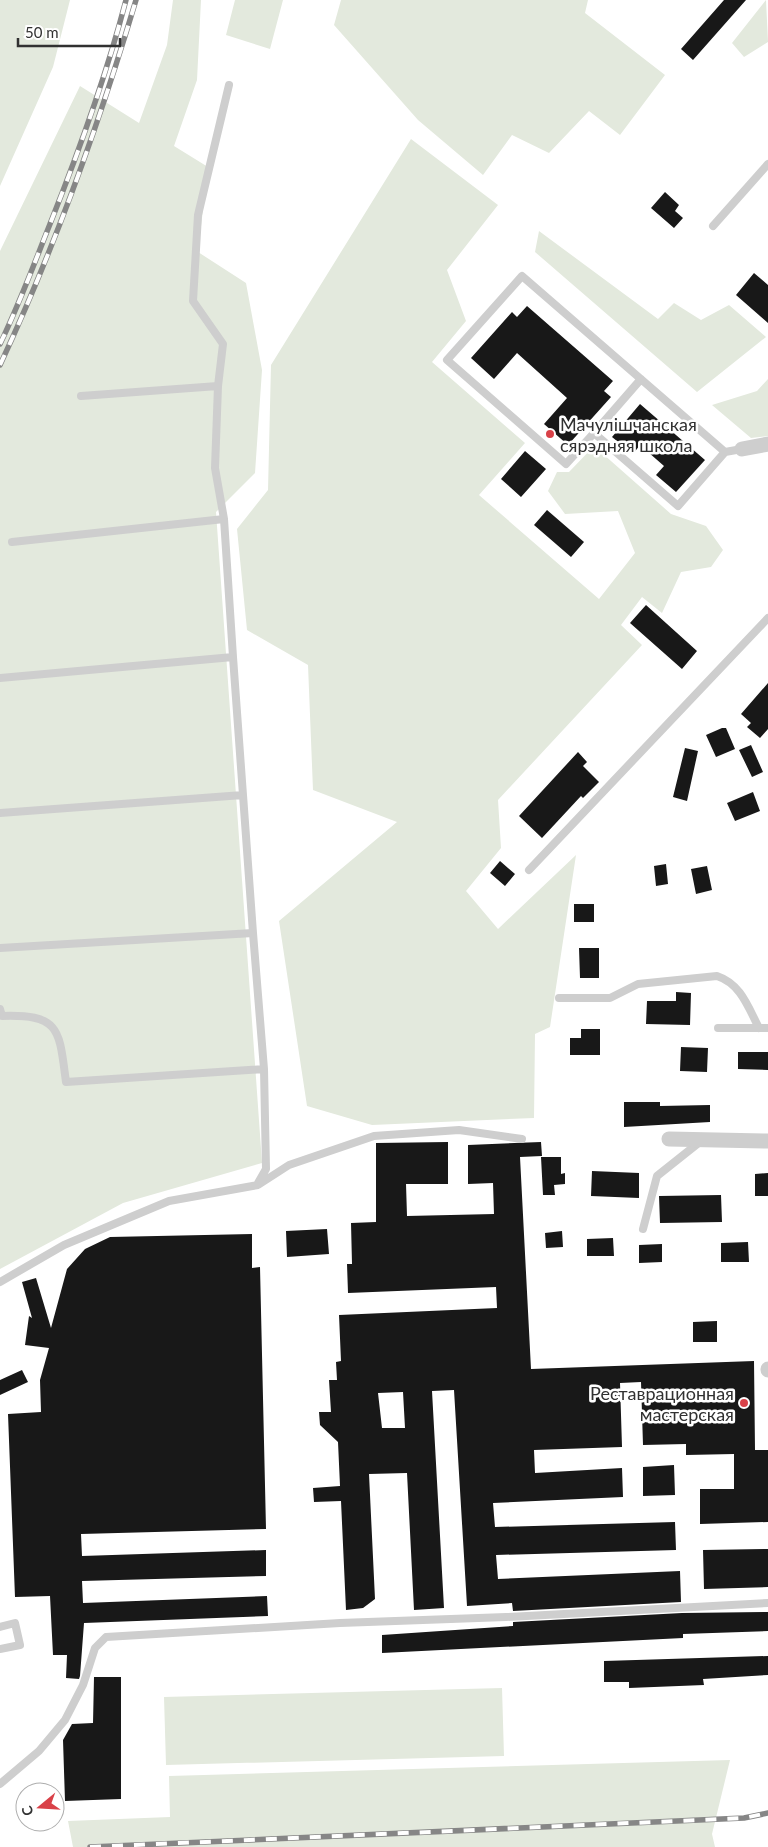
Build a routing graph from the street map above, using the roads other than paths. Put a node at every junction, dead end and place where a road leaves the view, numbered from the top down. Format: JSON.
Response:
{"nodes":[{"id":1,"x":229,"y":85,"type":"dead end"},
{"id":2,"x":768,"y":164,"type":"edge"},
{"id":3,"x":713,"y":226,"type":"dead end"},
{"id":4,"x":641,"y":379,"type":"junction"},
{"id":5,"x":218,"y":386,"type":"junction"},
{"id":6,"x":81,"y":396,"type":"dead end"},
{"id":7,"x":594,"y":433,"type":"junction"},
{"id":8,"x":768,"y":444,"type":"edge"},
{"id":9,"x":742,"y":449,"type":"joint"},
{"id":10,"x":725,"y":452,"type":"junction"},
{"id":11,"x":224,"y":519,"type":"junction"},
{"id":12,"x":12,"y":542,"type":"dead end"},
{"id":13,"x":768,"y":618,"type":"edge"},
{"id":14,"x":233,"y":657,"type":"junction"},
{"id":15,"x":0,"y":678,"type":"edge"},
{"id":16,"x":243,"y":795,"type":"junction"},
{"id":17,"x":0,"y":813,"type":"edge"},
{"id":18,"x":529,"y":870,"type":"dead end"},
{"id":19,"x":253,"y":933,"type":"junction"},
{"id":20,"x":0,"y":948,"type":"edge"},
{"id":21,"x":559,"y":998,"type":"dead end"},
{"id":22,"x":0,"y":1008,"type":"edge"},
{"id":23,"x":718,"y":1028,"type":"dead end"},
{"id":24,"x":759,"y":1028,"type":"junction"},
{"id":25,"x":768,"y":1028,"type":"edge"},
{"id":26,"x":264,"y":1069,"type":"junction"},
{"id":27,"x":522,"y":1139,"type":"dead end"},
{"id":28,"x":669,"y":1140,"type":"dead end"},
{"id":29,"x":703,"y":1140,"type":"junction"},
{"id":30,"x":768,"y":1141,"type":"edge"},
{"id":31,"x":258,"y":1185,"type":"junction"},
{"id":32,"x":643,"y":1229,"type":"dead end"},
{"id":33,"x":0,"y":1282,"type":"edge"},
{"id":34,"x":768,"y":1603,"type":"edge"},
{"id":35,"x":0,"y":1627,"type":"edge"},
{"id":36,"x":0,"y":1650,"type":"edge"},
{"id":37,"x":0,"y":1784,"type":"edge"}],
"edges":[{"from":1,"to":5,"type":"lane"},
{"from":2,"to":3,"type":"lane"},
{"from":4,"to":7,"type":"lane"},
{"from":4,"to":7,"type":"lane"},
{"from":4,"to":10,"type":"lane"},
{"from":5,"to":6,"type":"lane"},
{"from":5,"to":11,"type":"lane"},
{"from":7,"to":10,"type":"lane"},
{"from":8,"to":9,"type":"street"},
{"from":9,"to":10,"type":"lane"},
{"from":11,"to":12,"type":"lane"},
{"from":11,"to":14,"type":"lane"},
{"from":13,"to":18,"type":"lane"},
{"from":14,"to":15,"type":"lane"},
{"from":14,"to":16,"type":"lane"},
{"from":16,"to":17,"type":"lane"},
{"from":16,"to":19,"type":"lane"},
{"from":19,"to":20,"type":"lane"},
{"from":19,"to":26,"type":"lane"},
{"from":21,"to":24,"type":"lane"},
{"from":22,"to":26,"type":"lane"},
{"from":23,"to":24,"type":"lane"},
{"from":24,"to":25,"type":"lane"},
{"from":26,"to":31,"type":"lane"},
{"from":27,"to":31,"type":"lane"},
{"from":28,"to":29,"type":"street"},
{"from":29,"to":30,"type":"street"},
{"from":29,"to":32,"type":"lane"},
{"from":31,"to":33,"type":"lane"},
{"from":34,"to":37,"type":"lane"},
{"from":35,"to":36,"type":"lane"}]}
